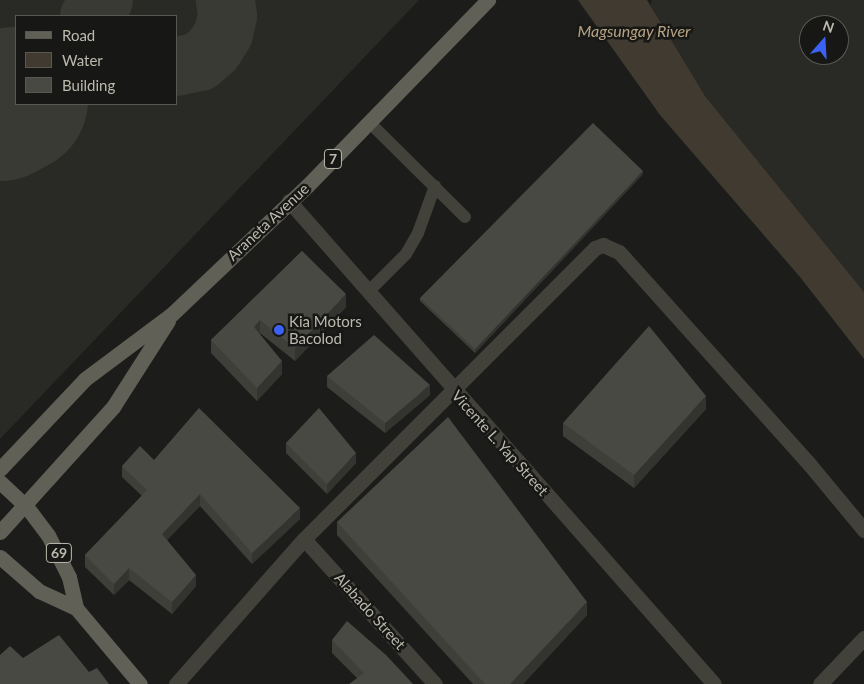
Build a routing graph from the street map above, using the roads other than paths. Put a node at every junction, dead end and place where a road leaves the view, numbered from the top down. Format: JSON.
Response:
{"nodes":[{"id":1,"x":488,"y":0,"type":"edge"},
{"id":2,"x":370,"y":122,"type":"junction"},
{"id":3,"x":435,"y":186,"type":"junction"},
{"id":4,"x":289,"y":201,"type":"junction"},
{"id":5,"x":465,"y":216,"type":"dead end"},
{"id":6,"x":370,"y":290,"type":"junction"},
{"id":7,"x":172,"y":314,"type":"junction"},
{"id":8,"x":452,"y":390,"type":"junction"},
{"id":9,"x":0,"y":469,"type":"edge"},
{"id":10,"x":0,"y":482,"type":"edge"},
{"id":11,"x":26,"y":506,"type":"junction"},
{"id":12,"x":864,"y":530,"type":"edge"},
{"id":13,"x":0,"y":532,"type":"edge"},
{"id":14,"x":304,"y":539,"type":"junction"},
{"id":15,"x":0,"y":557,"type":"edge"},
{"id":16,"x":76,"y":608,"type":"junction"},
{"id":17,"x":864,"y":638,"type":"edge"},
{"id":18,"x":140,"y":684,"type":"edge"},
{"id":19,"x":176,"y":684,"type":"edge"},
{"id":20,"x":435,"y":684,"type":"edge"},
{"id":21,"x":714,"y":684,"type":"edge"},
{"id":22,"x":820,"y":684,"type":"edge"}],
"edges":[{"from":1,"to":2,"type":"main road","name":"Araneta Avenue","number":"7"},
{"from":2,"to":3,"type":"lane"},
{"from":2,"to":4,"type":"main road","name":"Araneta Avenue","number":"7"},
{"from":3,"to":5,"type":"lane"},
{"from":3,"to":6,"type":"lane"},
{"from":4,"to":6,"type":"street","name":"Vicente L. Yap Street"},
{"from":4,"to":7,"type":"main road","name":"Araneta Avenue","number":"7"},
{"from":6,"to":8,"type":"street","name":"Vicente L. Yap Street"},
{"from":7,"to":9,"type":"main road","name":"Araneta Avenue","number":"7"},
{"from":7,"to":11,"type":"main road","name":"Araneta Avenue","number":"7"},
{"from":8,"to":12,"type":"street"},
{"from":8,"to":14,"type":"street"},
{"from":8,"to":21,"type":"street","name":"Vicente L. Yap Street"},
{"from":10,"to":11,"type":"main road","number":"69"},
{"from":11,"to":13,"type":"main road","name":"Araneta Avenue","number":"7"},
{"from":11,"to":16,"type":"main road","number":"69"},
{"from":14,"to":19,"type":"street"},
{"from":14,"to":20,"type":"street","name":"Alabado Street"},
{"from":15,"to":16,"type":"main road","number":"69"},
{"from":16,"to":18,"type":"main road","number":"69"},
{"from":17,"to":22,"type":"street"}]}
